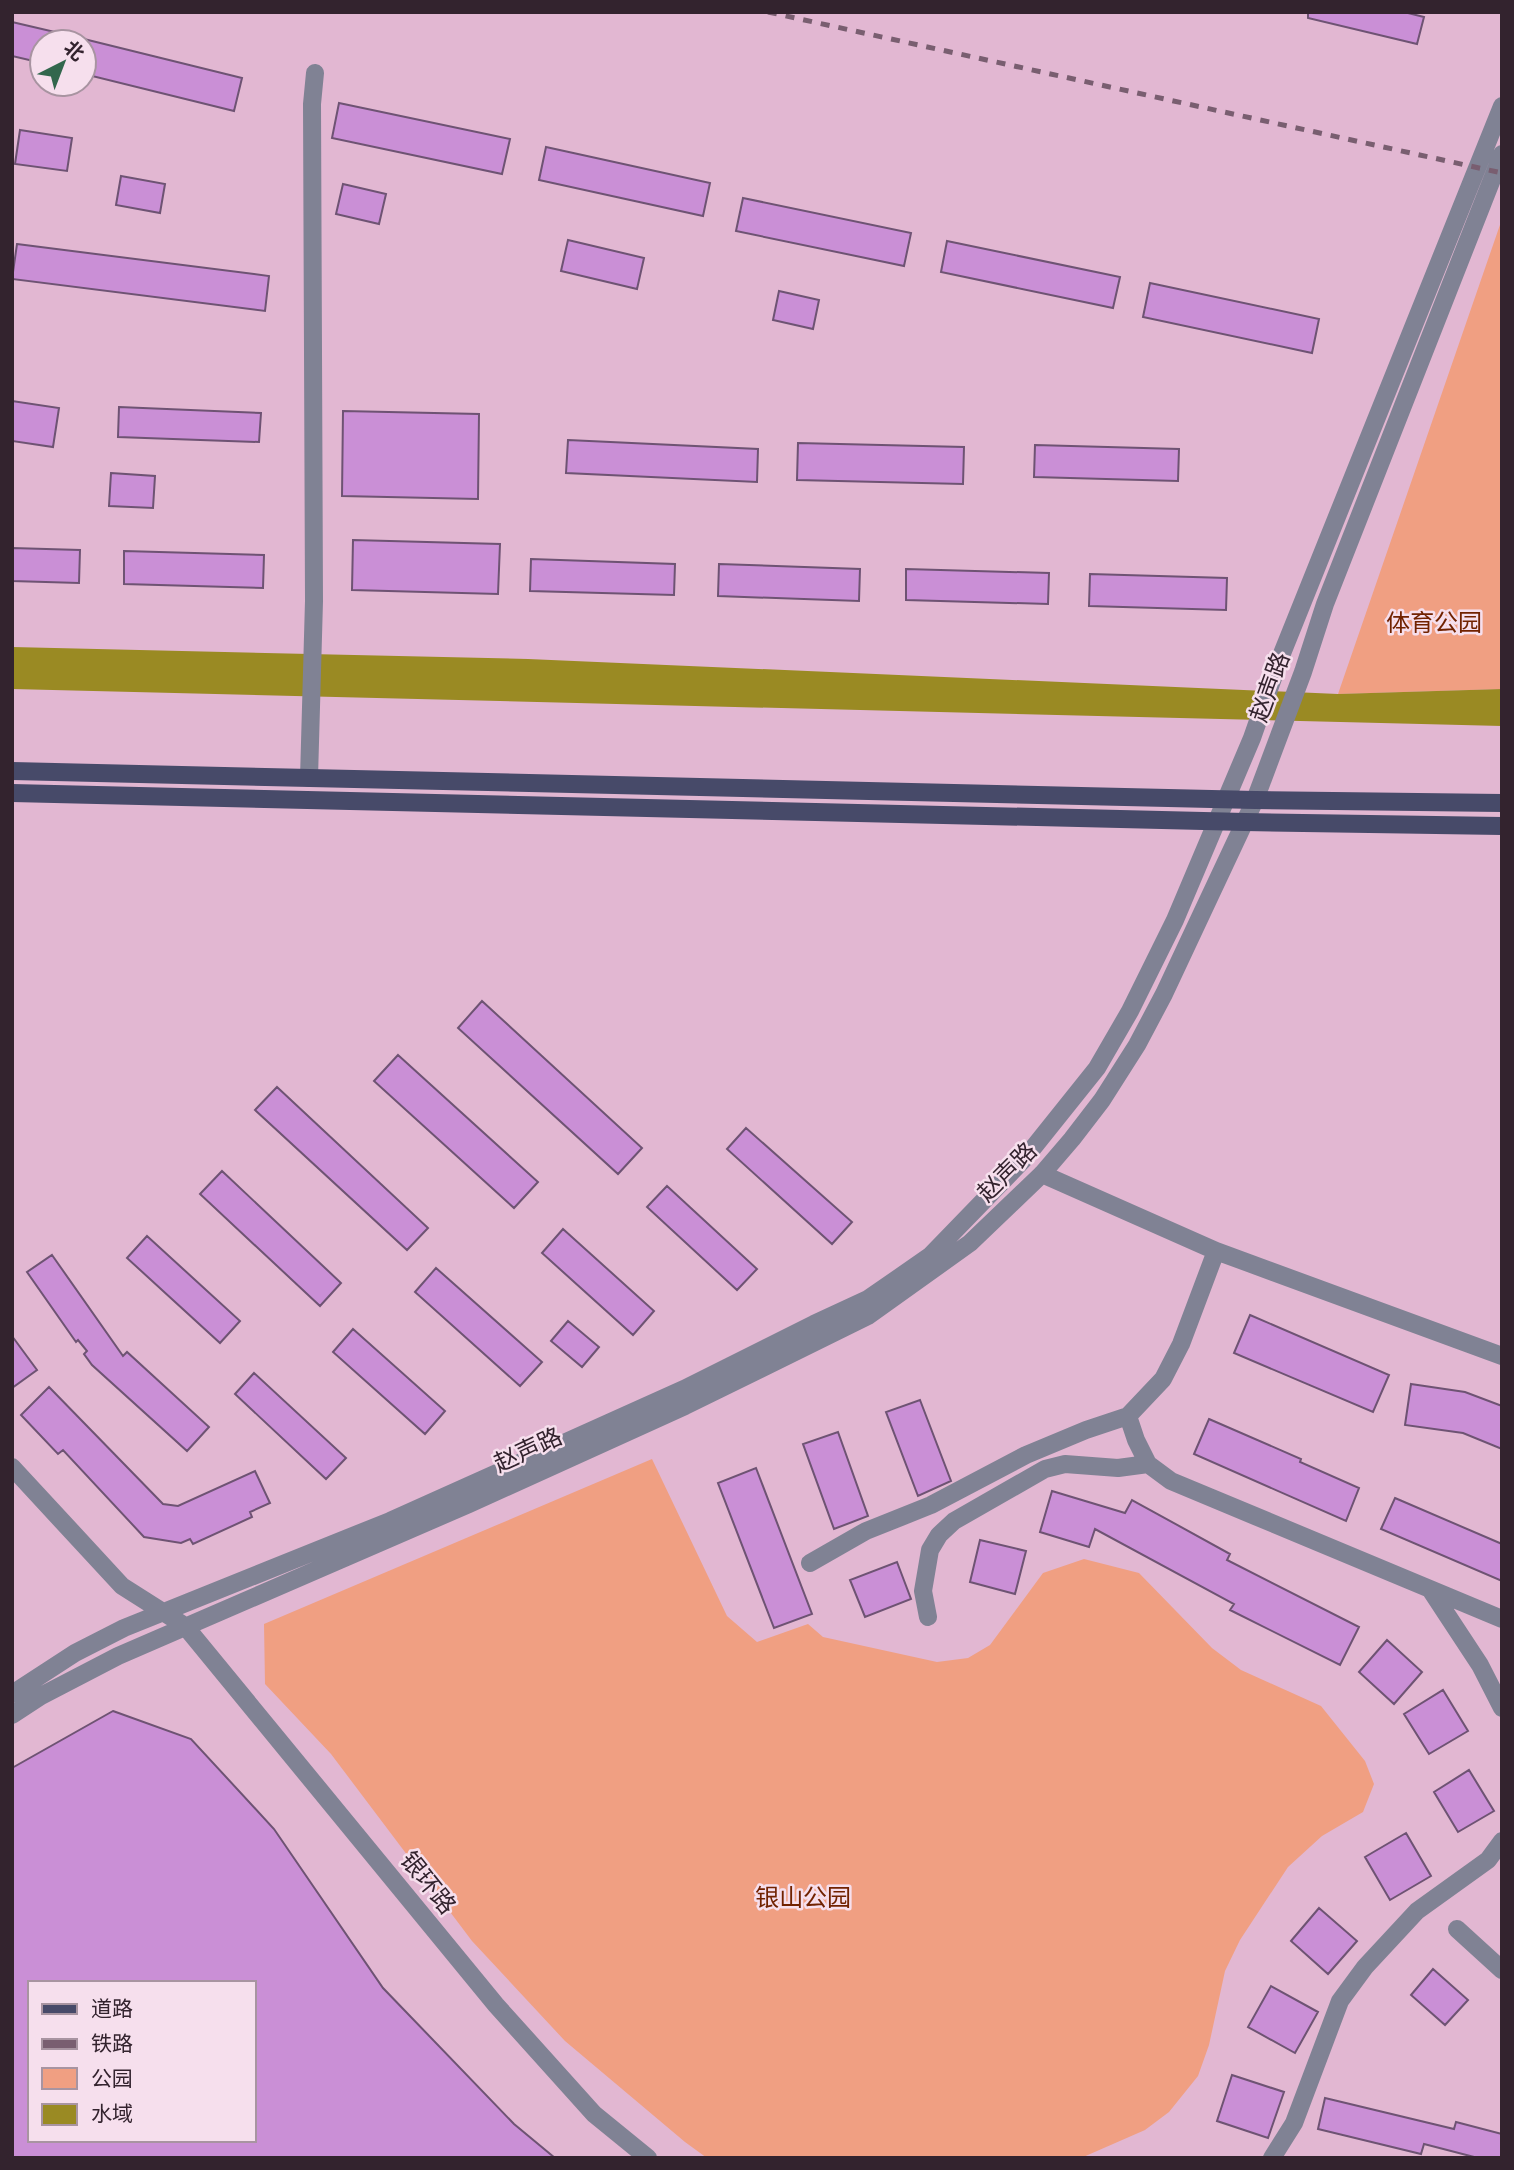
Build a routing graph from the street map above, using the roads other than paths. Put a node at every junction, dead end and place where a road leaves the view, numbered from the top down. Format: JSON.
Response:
{"nodes":[{"id":1,"x":315,"y":73,"type":"dead end"},
{"id":2,"x":1502,"y":106,"type":"edge"},
{"id":3,"x":1502,"y":154,"type":"edge"},
{"id":4,"x":12,"y":771,"type":"edge"},
{"id":5,"x":309,"y":778,"type":"junction"},
{"id":6,"x":12,"y":793,"type":"edge"},
{"id":7,"x":1227,"y":799,"type":"junction"},
{"id":8,"x":1255,"y":800,"type":"junction"},
{"id":9,"x":1502,"y":803,"type":"edge"},
{"id":10,"x":1217,"y":821,"type":"junction"},
{"id":11,"x":1245,"y":822,"type":"junction"},
{"id":12,"x":1502,"y":826,"type":"edge"},
{"id":13,"x":1042,"y":1174,"type":"junction"},
{"id":14,"x":1216,"y":1251,"type":"junction"},
{"id":15,"x":1502,"y":1356,"type":"edge"},
{"id":16,"x":1128,"y":1416,"type":"junction"},
{"id":17,"x":1148,"y":1464,"type":"junction"},
{"id":18,"x":12,"y":1467,"type":"edge"},
{"id":19,"x":810,"y":1563,"type":"dead end"},
{"id":20,"x":1430,"y":1589,"type":"junction"},
{"id":21,"x":163,"y":1613,"type":"junction"},
{"id":22,"x":928,"y":1617,"type":"dead end"},
{"id":23,"x":1502,"y":1619,"type":"edge"},
{"id":24,"x":185,"y":1626,"type":"junction"},
{"id":25,"x":12,"y":1694,"type":"edge"},
{"id":26,"x":1502,"y":1709,"type":"edge"},
{"id":27,"x":12,"y":1715,"type":"edge"},
{"id":28,"x":1502,"y":1841,"type":"edge"},
{"id":29,"x":1457,"y":1929,"type":"dead end"},
{"id":30,"x":1502,"y":1970,"type":"edge"},
{"id":31,"x":649,"y":2158,"type":"edge"},
{"id":32,"x":1272,"y":2158,"type":"edge"}],
"edges":[{"from":1,"to":5,"type":"street"},
{"from":2,"to":7,"type":"street"},
{"from":3,"to":8,"type":"street","name":"赵声路"},
{"from":4,"to":5,"type":"main road"},
{"from":5,"to":7,"type":"main road"},
{"from":6,"to":10,"type":"main road"},
{"from":7,"to":8,"type":"main road"},
{"from":7,"to":10,"type":"street"},
{"from":8,"to":9,"type":"main road"},
{"from":8,"to":11,"type":"street","name":"赵声路"},
{"from":10,"to":11,"type":"main road"},
{"from":10,"to":21,"type":"street"},
{"from":11,"to":12,"type":"main road"},
{"from":11,"to":13,"type":"street","name":"赵声路"},
{"from":13,"to":14,"type":"street"},
{"from":13,"to":24,"type":"street","name":"赵声路"},
{"from":14,"to":15,"type":"street"},
{"from":14,"to":16,"type":"street"},
{"from":16,"to":17,"type":"street"},
{"from":16,"to":19,"type":"street"},
{"from":17,"to":20,"type":"street"},
{"from":17,"to":22,"type":"street"},
{"from":18,"to":21,"type":"street"},
{"from":20,"to":23,"type":"street"},
{"from":20,"to":26,"type":"street"},
{"from":21,"to":24,"type":"street"},
{"from":21,"to":25,"type":"street"},
{"from":24,"to":27,"type":"street","name":"赵声路"},
{"from":24,"to":31,"type":"street","name":"银环路"},
{"from":28,"to":32,"type":"street"},
{"from":29,"to":30,"type":"street"}]}
